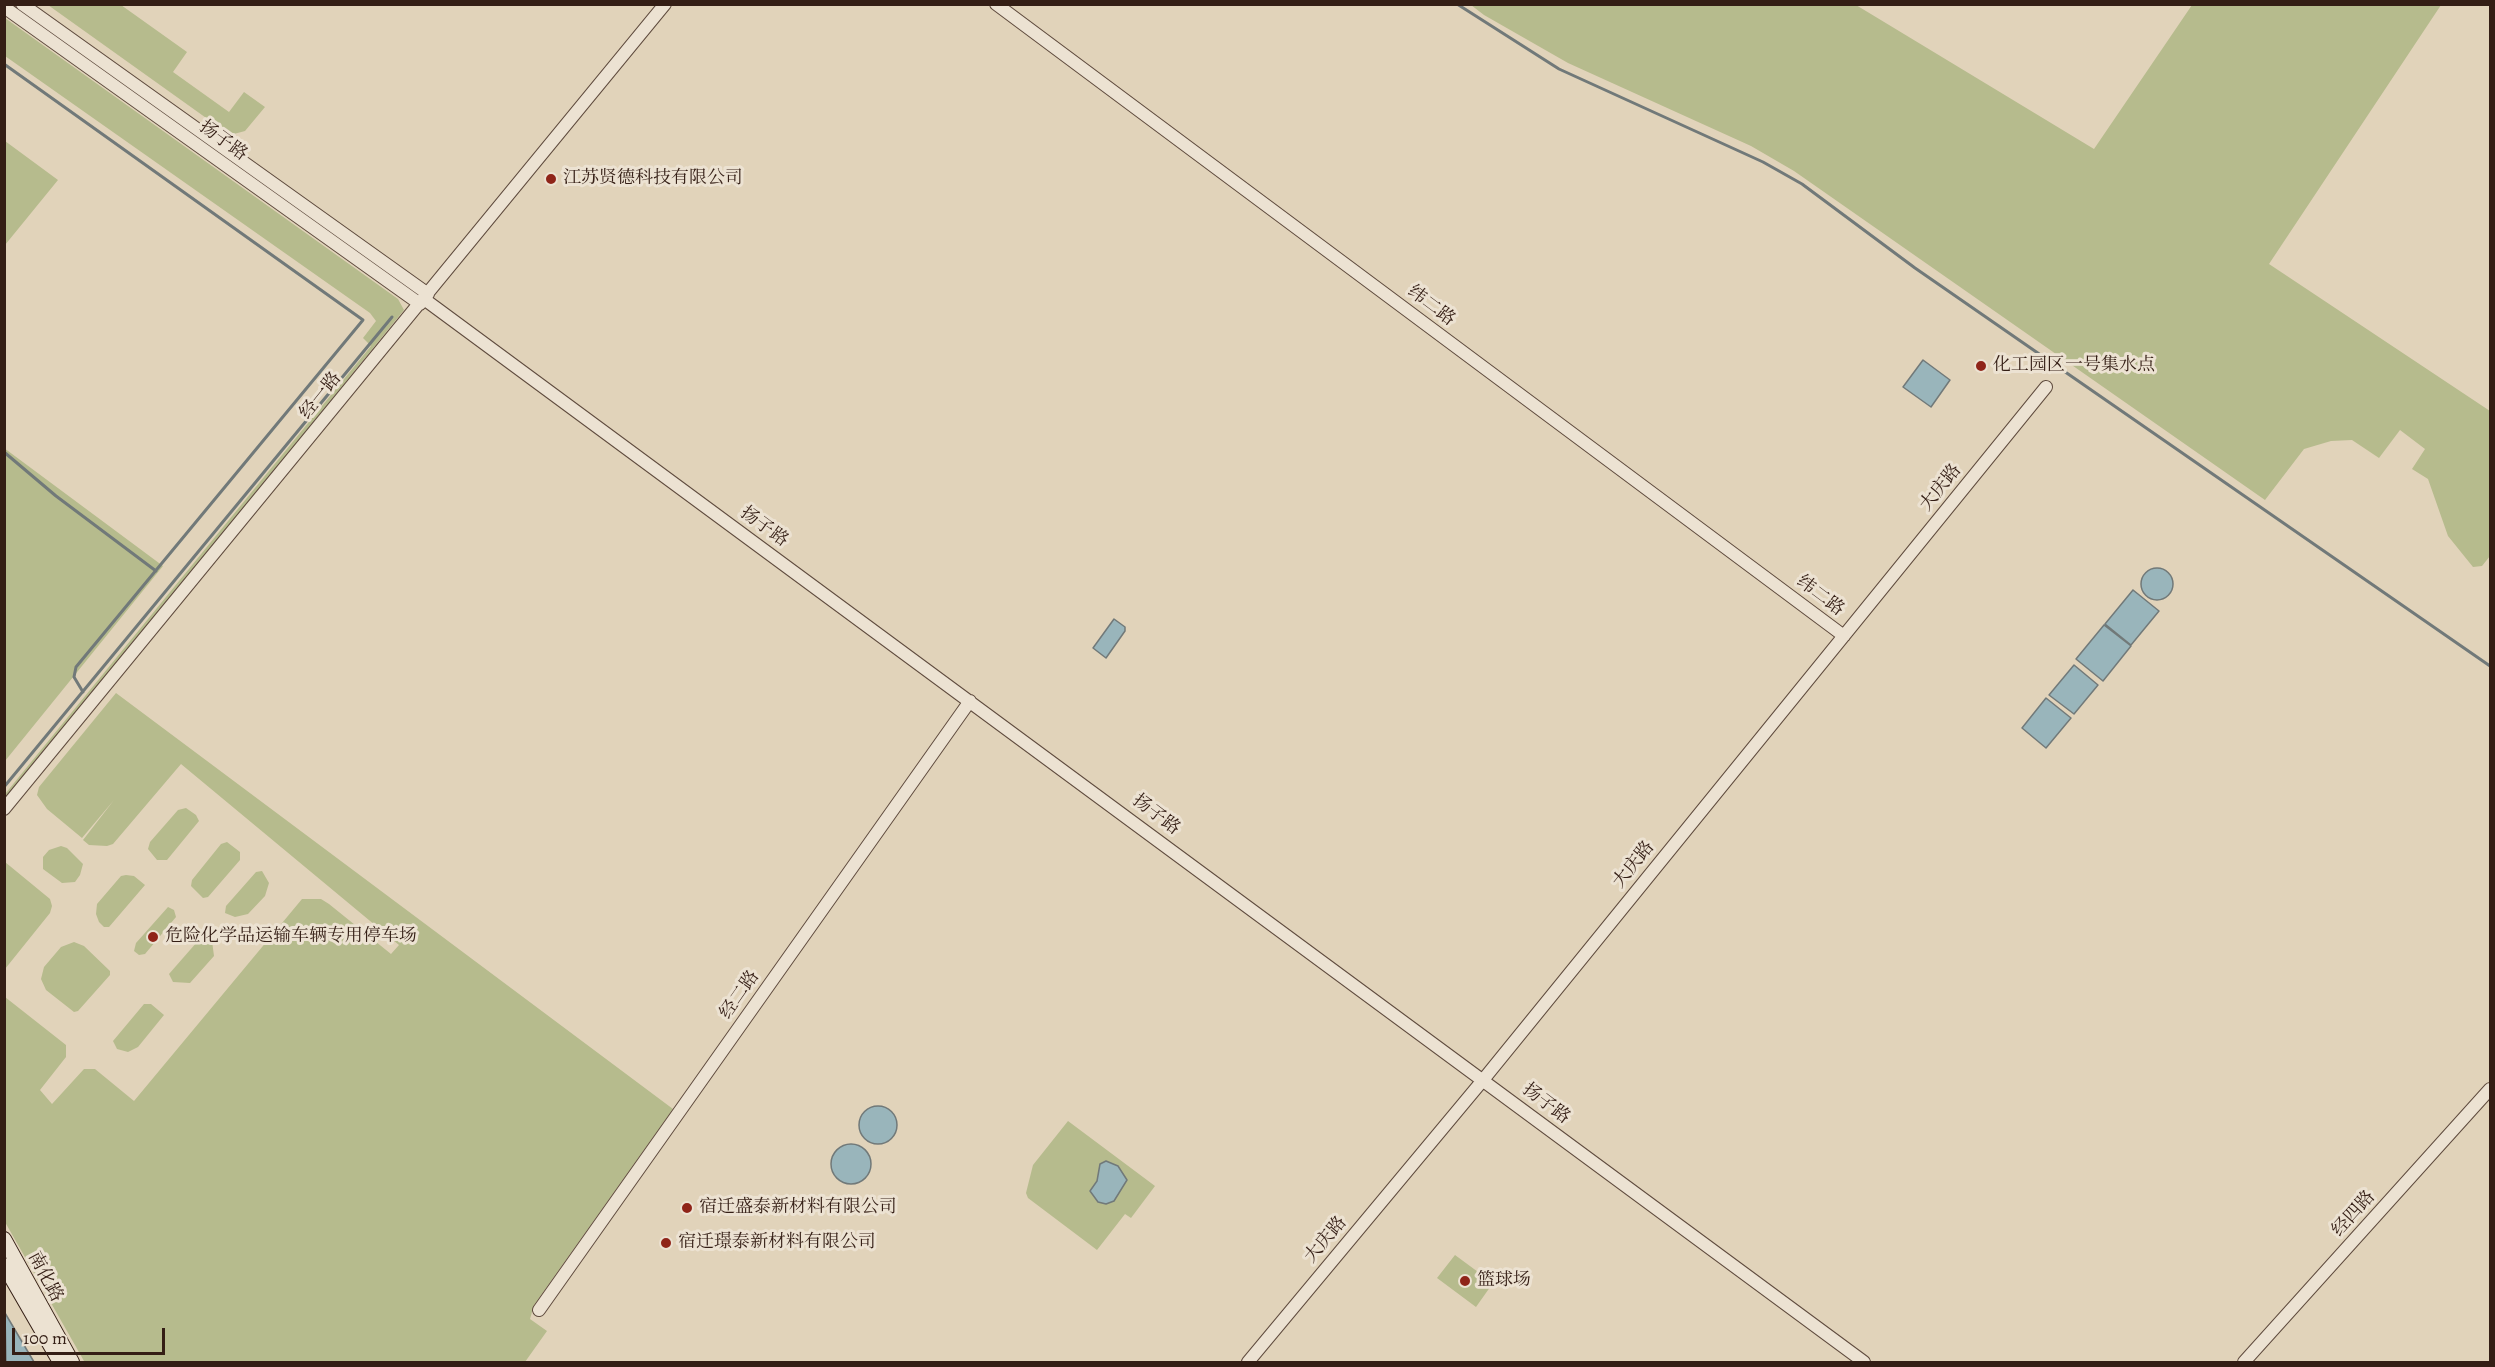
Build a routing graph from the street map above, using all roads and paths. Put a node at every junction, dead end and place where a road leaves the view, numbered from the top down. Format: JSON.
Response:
{"nodes":[{"id":1,"x":22,"y":4,"type":"edge"},
{"id":2,"x":665,"y":4,"type":"edge"},
{"id":3,"x":996,"y":4,"type":"edge"},
{"id":4,"x":4,"y":7,"type":"edge"},
{"id":5,"x":424,"y":299,"type":"junction"},
{"id":6,"x":2046,"y":387,"type":"dead end"},
{"id":7,"x":1844,"y":636,"type":"junction"},
{"id":8,"x":970,"y":701,"type":"junction"},
{"id":9,"x":4,"y":809,"type":"edge"},
{"id":10,"x":1483,"y":1080,"type":"junction"},
{"id":11,"x":2490,"y":1089,"type":"edge"},
{"id":12,"x":4,"y":1239,"type":"edge"},
{"id":13,"x":4,"y":1265,"type":"edge"},
{"id":14,"x":539,"y":1310,"type":"dead end"},
{"id":15,"x":60,"y":1362,"type":"edge"},
{"id":16,"x":72,"y":1362,"type":"edge"},
{"id":17,"x":1248,"y":1362,"type":"edge"},
{"id":18,"x":1864,"y":1362,"type":"edge"},
{"id":19,"x":2244,"y":1362,"type":"edge"}],
"edges":[{"from":1,"to":5,"type":"street","name":"扬子路"},
{"from":2,"to":5,"type":"street","name":"经一路"},
{"from":3,"to":7,"type":"street","name":"纬二路"},
{"from":4,"to":5,"type":"street","name":"扬子路"},
{"from":5,"to":8,"type":"street","name":"扬子路"},
{"from":5,"to":9,"type":"street","name":"经一路"},
{"from":6,"to":7,"type":"street","name":"大庆路"},
{"from":7,"to":10,"type":"street","name":"大庆路"},
{"from":8,"to":10,"type":"street","name":"扬子路"},
{"from":8,"to":14,"type":"street","name":"经二路"},
{"from":10,"to":17,"type":"street","name":"大庆路"},
{"from":10,"to":18,"type":"street","name":"扬子路"},
{"from":11,"to":19,"type":"street","name":"经四路"},
{"from":12,"to":16,"type":"main road","name":"南化路"},
{"from":13,"to":15,"type":"main road","name":"南化路"}]}
